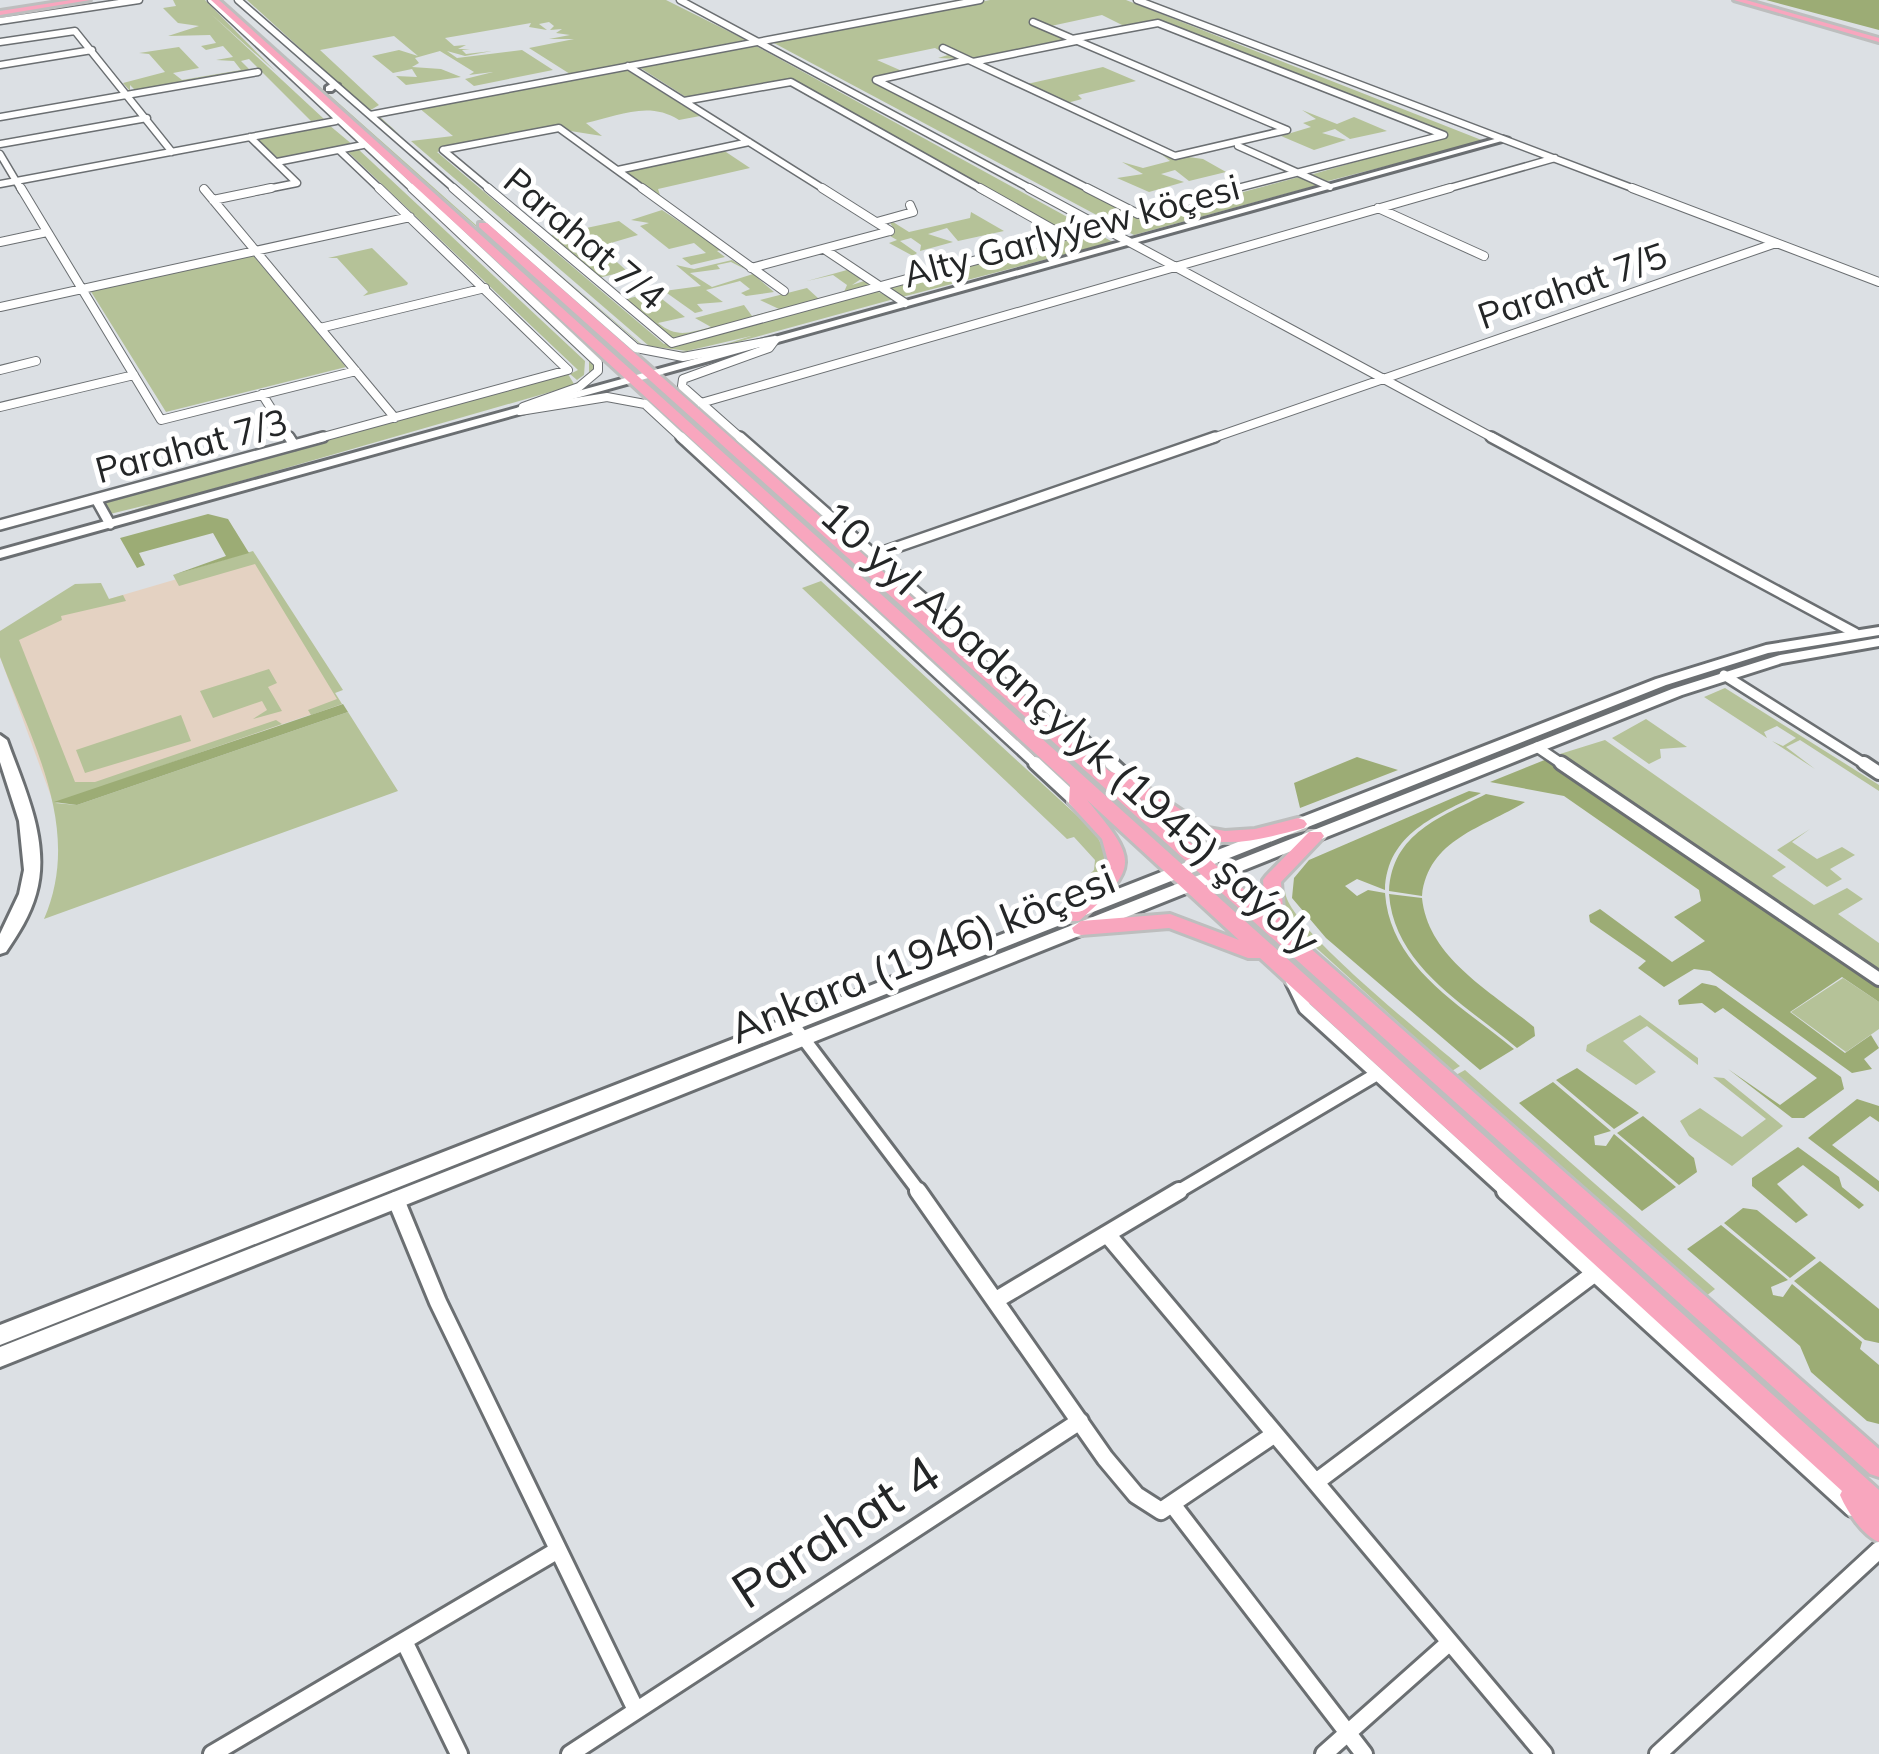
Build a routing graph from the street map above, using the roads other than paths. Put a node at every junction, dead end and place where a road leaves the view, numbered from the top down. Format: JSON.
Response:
{"nodes":[{"id":1,"x":70,"y":0,"type":"edge"},
{"id":2,"x":86,"y":0,"type":"edge"},
{"id":3,"x":139,"y":0,"type":"edge"},
{"id":4,"x":213,"y":0,"type":"edge"},
{"id":5,"x":233,"y":0,"type":"edge"},
{"id":6,"x":680,"y":0,"type":"edge"},
{"id":7,"x":980,"y":0,"type":"edge"},
{"id":8,"x":1137,"y":0,"type":"edge"},
{"id":9,"x":1738,"y":0,"type":"edge"},
{"id":10,"x":1750,"y":0,"type":"edge"},
{"id":11,"x":0,"y":18,"type":"edge"},
{"id":12,"x":1033,"y":22,"type":"dead end"},
{"id":13,"x":1879,"y":38,"type":"edge"},
{"id":14,"x":1075,"y":40,"type":"junction"},
{"id":15,"x":758,"y":41,"type":"junction"},
{"id":16,"x":4,"y":42,"type":"edge"},
{"id":17,"x":943,"y":48,"type":"dead end"},
{"id":18,"x":92,"y":50,"type":"junction"},
{"id":19,"x":279,"y":51,"type":"junction"},
{"id":20,"x":970,"y":61,"type":"junction"},
{"id":21,"x":0,"y":64,"type":"edge"},
{"id":22,"x":628,"y":66,"type":"junction"},
{"id":23,"x":258,"y":72,"type":"dead end"},
{"id":24,"x":303,"y":91,"type":"joint"},
{"id":25,"x":128,"y":94,"type":"junction"},
{"id":26,"x":330,"y":94,"type":"junction"},
{"id":27,"x":684,"y":101,"type":"junction"},
{"id":28,"x":370,"y":115,"type":"junction"},
{"id":29,"x":0,"y":117,"type":"edge"},
{"id":30,"x":147,"y":118,"type":"junction"},
{"id":31,"x":336,"y":121,"type":"junction"},
{"id":32,"x":250,"y":137,"type":"junction"},
{"id":33,"x":1505,"y":139,"type":"junction"},
{"id":34,"x":749,"y":142,"type":"junction"},
{"id":35,"x":0,"y":145,"type":"edge"},
{"id":36,"x":363,"y":145,"type":"junction"},
{"id":37,"x":1236,"y":145,"type":"junction"},
{"id":38,"x":339,"y":150,"type":"junction"},
{"id":39,"x":172,"y":152,"type":"junction"},
{"id":40,"x":0,"y":154,"type":"edge"},
{"id":41,"x":1555,"y":158,"type":"junction"},
{"id":42,"x":277,"y":162,"type":"junction"},
{"id":43,"x":618,"y":170,"type":"junction"},
{"id":44,"x":1302,"y":175,"type":"junction"},
{"id":45,"x":16,"y":181,"type":"junction"},
{"id":46,"x":0,"y":184,"type":"edge"},
{"id":47,"x":1330,"y":187,"type":"junction"},
{"id":48,"x":204,"y":189,"type":"dead end"},
{"id":49,"x":213,"y":200,"type":"junction"},
{"id":50,"x":910,"y":205,"type":"dead end"},
{"id":51,"x":1378,"y":208,"type":"junction"},
{"id":52,"x":410,"y":218,"type":"junction"},
{"id":53,"x":877,"y":221,"type":"junction"},
{"id":54,"x":47,"y":232,"type":"junction"},
{"id":55,"x":0,"y":242,"type":"edge"},
{"id":56,"x":1130,"y":242,"type":"junction"},
{"id":57,"x":1776,"y":243,"type":"junction"},
{"id":58,"x":824,"y":249,"type":"junction"},
{"id":59,"x":256,"y":251,"type":"junction"},
{"id":60,"x":1484,"y":256,"type":"dead end"},
{"id":61,"x":1177,"y":266,"type":"junction"},
{"id":62,"x":751,"y":268,"type":"junction"},
{"id":63,"x":1879,"y":282,"type":"edge"},
{"id":64,"x":881,"y":287,"type":"junction"},
{"id":65,"x":485,"y":288,"type":"junction"},
{"id":66,"x":82,"y":289,"type":"junction"},
{"id":67,"x":784,"y":291,"type":"dead end"},
{"id":68,"x":905,"y":304,"type":"junction"},
{"id":69,"x":0,"y":308,"type":"edge"},
{"id":70,"x":541,"y":308,"type":"joint"},
{"id":71,"x":569,"y":313,"type":"junction"},
{"id":72,"x":586,"y":316,"type":"junction"},
{"id":73,"x":602,"y":318,"type":"junction"},
{"id":74,"x":320,"y":328,"type":"junction"},
{"id":75,"x":775,"y":340,"type":"junction"},
{"id":76,"x":36,"y":362,"type":"dead end"},
{"id":77,"x":0,"y":370,"type":"edge"},
{"id":78,"x":356,"y":370,"type":"junction"},
{"id":79,"x":134,"y":375,"type":"junction"},
{"id":80,"x":643,"y":377,"type":"junction"},
{"id":81,"x":1386,"y":379,"type":"junction"},
{"id":82,"x":262,"y":394,"type":"junction"},
{"id":83,"x":701,"y":404,"type":"junction"},
{"id":84,"x":0,"y":407,"type":"edge"},
{"id":85,"x":513,"y":412,"type":"junction"},
{"id":86,"x":395,"y":418,"type":"junction"},
{"id":87,"x":686,"y":441,"type":"junction"},
{"id":88,"x":294,"y":445,"type":"junction"},
{"id":89,"x":730,"y":451,"type":"junction"},
{"id":90,"x":96,"y":499,"type":"junction"},
{"id":91,"x":0,"y":524,"type":"edge"},
{"id":92,"x":110,"y":524,"type":"junction"},
{"id":93,"x":0,"y":554,"type":"edge"},
{"id":94,"x":874,"y":555,"type":"junction"},
{"id":95,"x":1879,"y":631,"type":"edge"},
{"id":96,"x":1856,"y":633,"type":"junction"},
{"id":97,"x":1879,"y":642,"type":"edge"},
{"id":98,"x":1724,"y":675,"type":"junction"},
{"id":99,"x":1072,"y":731,"type":"junction"},
{"id":100,"x":0,"y":740,"type":"edge"},
{"id":101,"x":1537,"y":748,"type":"junction"},
{"id":102,"x":1023,"y":753,"type":"junction"},
{"id":103,"x":1071,"y":760,"type":"junction"},
{"id":104,"x":1100,"y":773,"type":"junction"},
{"id":105,"x":1879,"y":773,"type":"edge"},
{"id":106,"x":1079,"y":780,"type":"junction"},
{"id":107,"x":1132,"y":783,"type":"junction"},
{"id":108,"x":1078,"y":803,"type":"junction"},
{"id":109,"x":1298,"y":824,"type":"junction"},
{"id":110,"x":1315,"y":836,"type":"junction"},
{"id":111,"x":1208,"y":870,"type":"junction"},
{"id":112,"x":1187,"y":879,"type":"junction"},
{"id":113,"x":1076,"y":922,"type":"junction"},
{"id":114,"x":0,"y":949,"type":"edge"},
{"id":115,"x":1298,"y":949,"type":"junction"},
{"id":116,"x":1284,"y":970,"type":"junction"},
{"id":117,"x":1879,"y":979,"type":"edge"},
{"id":118,"x":797,"y":1031,"type":"junction"},
{"id":119,"x":1376,"y":1074,"type":"junction"},
{"id":120,"x":396,"y":1201,"type":"junction"},
{"id":121,"x":1107,"y":1234,"type":"junction"},
{"id":122,"x":1595,"y":1273,"type":"junction"},
{"id":123,"x":1001,"y":1297,"type":"junction"},
{"id":124,"x":4,"y":1345,"type":"edge"},
{"id":125,"x":1080,"y":1421,"type":"junction"},
{"id":126,"x":1275,"y":1434,"type":"junction"},
{"id":127,"x":1820,"y":1453,"type":"junction"},
{"id":128,"x":1878,"y":1462,"type":"edge"},
{"id":129,"x":1316,"y":1482,"type":"junction"},
{"id":130,"x":1172,"y":1504,"type":"junction"},
{"id":131,"x":1879,"y":1507,"type":"edge"},
{"id":132,"x":1879,"y":1530,"type":"edge"},
{"id":133,"x":558,"y":1550,"type":"junction"},
{"id":134,"x":1879,"y":1550,"type":"edge"},
{"id":135,"x":404,"y":1641,"type":"junction"},
{"id":136,"x":1450,"y":1642,"type":"junction"},
{"id":137,"x":635,"y":1710,"type":"junction"},
{"id":138,"x":1349,"y":1733,"type":"junction"},
{"id":139,"x":212,"y":1754,"type":"edge"},
{"id":140,"x":459,"y":1754,"type":"edge"},
{"id":141,"x":571,"y":1754,"type":"edge"},
{"id":142,"x":1324,"y":1754,"type":"edge"},
{"id":143,"x":1364,"y":1754,"type":"edge"},
{"id":144,"x":1544,"y":1754,"type":"edge"},
{"id":145,"x":1658,"y":1754,"type":"edge"}],
"edges":[{"from":1,"to":11,"type":"main road"},
{"from":2,"to":11,"type":"main road"},
{"from":3,"to":11,"type":"street"},
{"from":4,"to":19,"type":"main road","name":"10 ýyl Abadançylyk (1945) şaýoly"},
{"from":4,"to":24,"type":"street"},
{"from":5,"to":19,"type":"main road","name":"10 ýyl Abadançylyk (1945) şaýoly"},
{"from":5,"to":26,"type":"street"},
{"from":6,"to":15,"type":"street"},
{"from":7,"to":15,"type":"street"},
{"from":8,"to":33,"type":"street"},
{"from":9,"to":13,"type":"main road"},
{"from":10,"to":13,"type":"main road"},
{"from":11,"to":16,"type":"street"},
{"from":12,"to":14,"type":"street"},
{"from":14,"to":20,"type":"street"},
{"from":14,"to":37,"type":"street"},
{"from":14,"to":44,"type":"street"},
{"from":15,"to":22,"type":"street"},
{"from":15,"to":56,"type":"street"},
{"from":16,"to":18,"type":"street"},
{"from":17,"to":20,"type":"street"},
{"from":18,"to":21,"type":"street"},
{"from":18,"to":25,"type":"street"},
{"from":19,"to":26,"type":"main road","name":"10 ýyl Abadançylyk (1945) şaýoly"},
{"from":20,"to":37,"type":"street"},
{"from":20,"to":44,"type":"street"},
{"from":22,"to":27,"type":"street"},
{"from":22,"to":28,"type":"street"},
{"from":23,"to":25,"type":"street"},
{"from":24,"to":26,"type":"main road"},
{"from":25,"to":29,"type":"street"},
{"from":25,"to":30,"type":"street"},
{"from":26,"to":28,"type":"street"},
{"from":26,"to":31,"type":"street"},
{"from":26,"to":71,"type":"main road","name":"10 ýyl Abadançylyk (1945) şaýoly"},
{"from":27,"to":34,"type":"street"},
{"from":27,"to":64,"type":"street","name":"Parahat 7/4"},
{"from":28,"to":71,"type":"street"},
{"from":30,"to":35,"type":"street"},
{"from":30,"to":39,"type":"street"},
{"from":31,"to":32,"type":"street"},
{"from":31,"to":36,"type":"street"},
{"from":32,"to":39,"type":"street"},
{"from":32,"to":42,"type":"street"},
{"from":33,"to":41,"type":"street"},
{"from":33,"to":47,"type":"main road","name":"Alty Garlyýew köçesi"},
{"from":34,"to":43,"type":"street"},
{"from":34,"to":53,"type":"street"},
{"from":36,"to":38,"type":"street"},
{"from":36,"to":70,"type":"street"},
{"from":37,"to":44,"type":"street"},
{"from":38,"to":42,"type":"street"},
{"from":38,"to":52,"type":"street","name":"Parahat 7/3"},
{"from":39,"to":45,"type":"street"},
{"from":40,"to":45,"type":"street","name":"Parahat 7/3"},
{"from":41,"to":51,"type":"street"},
{"from":41,"to":57,"type":"street"},
{"from":42,"to":49,"type":"street"},
{"from":43,"to":62,"type":"street"},
{"from":43,"to":64,"type":"street","name":"Parahat 7/4"},
{"from":44,"to":47,"type":"street"},
{"from":45,"to":46,"type":"street"},
{"from":45,"to":54,"type":"street","name":"Parahat 7/3"},
{"from":47,"to":56,"type":"main road","name":"Alty Garlyýew köçesi"},
{"from":48,"to":49,"type":"street"},
{"from":49,"to":59,"type":"street"},
{"from":50,"to":53,"type":"street"},
{"from":51,"to":60,"type":"street"},
{"from":51,"to":61,"type":"street"},
{"from":52,"to":59,"type":"street"},
{"from":52,"to":65,"type":"street","name":"Parahat 7/3"},
{"from":53,"to":58,"type":"street"},
{"from":54,"to":55,"type":"street"},
{"from":54,"to":66,"type":"street","name":"Parahat 7/3"},
{"from":56,"to":61,"type":"street"},
{"from":56,"to":68,"type":"main road","name":"Alty Garlyýew köçesi"},
{"from":57,"to":63,"type":"street"},
{"from":57,"to":81,"type":"street","name":"Parahat 7/5"},
{"from":58,"to":62,"type":"street"},
{"from":58,"to":64,"type":"street"},
{"from":59,"to":66,"type":"street"},
{"from":59,"to":74,"type":"street"},
{"from":61,"to":81,"type":"street"},
{"from":61,"to":83,"type":"street"},
{"from":62,"to":67,"type":"street"},
{"from":64,"to":68,"type":"street"},
{"from":65,"to":74,"type":"street"},
{"from":65,"to":86,"type":"street","name":"Parahat 7/3"},
{"from":66,"to":69,"type":"street"},
{"from":66,"to":79,"type":"street","name":"Parahat 7/3"},
{"from":68,"to":75,"type":"main road","name":"Alty Garlyýew köçesi"},
{"from":70,"to":71,"type":"main road"},
{"from":71,"to":72,"type":"main road","name":"10 ýyl Abadançylyk (1945) şaýoly"},
{"from":71,"to":73,"type":"street"},
{"from":71,"to":80,"type":"main road","name":"10 ýyl Abadançylyk (1945) şaýoly"},
{"from":71,"to":85,"type":"street"},
{"from":72,"to":73,"type":"main road"},
{"from":72,"to":80,"type":"main road","name":"10 ýyl Abadançylyk (1945) şaýoly"},
{"from":73,"to":75,"type":"street"},
{"from":74,"to":78,"type":"street"},
{"from":75,"to":80,"type":"main road","name":"Alty Garlyýew köçesi"},
{"from":75,"to":83,"type":"street"},
{"from":76,"to":77,"type":"street"},
{"from":78,"to":82,"type":"street"},
{"from":78,"to":86,"type":"street"},
{"from":79,"to":82,"type":"street","name":"Parahat 7/3"},
{"from":79,"to":84,"type":"street","name":"Parahat 7/3"},
{"from":80,"to":85,"type":"main road","name":"Alty Garlyýew köçesi"},
{"from":80,"to":89,"type":"main road","name":"10 ýyl Abadançylyk (1945) şaýoly"},
{"from":81,"to":94,"type":"street"},
{"from":81,"to":96,"type":"street"},
{"from":82,"to":88,"type":"street"},
{"from":83,"to":89,"type":"street"},
{"from":85,"to":87,"type":"street"},
{"from":85,"to":92,"type":"main road","name":"Alty Garlyýew köçesi"},
{"from":86,"to":88,"type":"street","name":"Parahat 7/3"},
{"from":87,"to":89,"type":"main road"},
{"from":87,"to":89,"type":"street"},
{"from":88,"to":90,"type":"street","name":"Parahat 7/3"},
{"from":89,"to":94,"type":"street"},
{"from":89,"to":102,"type":"street"},
{"from":89,"to":103,"type":"main road","name":"10 ýyl Abadançylyk (1945) şaýoly"},
{"from":90,"to":91,"type":"street","name":"Parahat 7/3"},
{"from":90,"to":92,"type":"street"},
{"from":92,"to":93,"type":"main road","name":"Alty Garlyýew köçesi"},
{"from":94,"to":99,"type":"street"},
{"from":95,"to":96,"type":"main road","name":"Ankara (1946) köçesi"},
{"from":96,"to":109,"type":"main road","name":"Ankara (1946) köçesi"},
{"from":97,"to":98,"type":"main road","name":"Ankara (1946) köçesi"},
{"from":98,"to":101,"type":"main road","name":"Ankara (1946) köçesi"},
{"from":98,"to":105,"type":"street"},
{"from":99,"to":103,"type":"main road"},
{"from":99,"to":107,"type":"street"},
{"from":100,"to":114,"type":"main road"},
{"from":101,"to":110,"type":"main road","name":"Ankara (1946) köçesi"},
{"from":101,"to":117,"type":"street"},
{"from":102,"to":103,"type":"main road"},
{"from":102,"to":108,"type":"street"},
{"from":103,"to":104,"type":"main road","name":"10 ýyl Abadançylyk (1945) şaýoly"},
{"from":103,"to":106,"type":"main road","name":"10 ýyl Abadançylyk (1945) şaýoly"},
{"from":104,"to":107,"type":"main road"},
{"from":104,"to":111,"type":"main road","name":"10 ýyl Abadançylyk (1945) şaýoly"},
{"from":106,"to":108,"type":"main road"},
{"from":106,"to":112,"type":"main road","name":"10 ýyl Abadançylyk (1945) şaýoly"},
{"from":107,"to":109,"type":"main road"},
{"from":108,"to":113,"type":"main road"},
{"from":109,"to":111,"type":"main road","name":"Ankara (1946) köçesi"},
{"from":110,"to":111,"type":"main road","name":"Ankara (1946) köçesi"},
{"from":110,"to":115,"type":"main road"},
{"from":111,"to":112,"type":"main road","name":"Ankara (1946) köçesi"},
{"from":111,"to":115,"type":"main road","name":"10 ýyl Abadançylyk (1945) şaýoly"},
{"from":112,"to":113,"type":"main road","name":"Ankara (1946) köçesi"},
{"from":112,"to":116,"type":"main road","name":"10 ýyl Abadançylyk (1945) şaýoly"},
{"from":113,"to":116,"type":"main road"},
{"from":113,"to":118,"type":"main road","name":"Ankara (1946) köçesi"},
{"from":115,"to":128,"type":"main road","name":"10 ýyl Abadançylyk (1945) şaýoly"},
{"from":116,"to":119,"type":"street"},
{"from":116,"to":127,"type":"main road","name":"10 ýyl Abadançylyk (1945) şaýoly"},
{"from":118,"to":120,"type":"main road","name":"Ankara (1946) köçesi"},
{"from":118,"to":123,"type":"street"},
{"from":118,"to":124,"type":"main road","name":"Ankara (1946) köçesi"},
{"from":119,"to":121,"type":"street"},
{"from":119,"to":122,"type":"street"},
{"from":120,"to":124,"type":"main road","name":"Ankara (1946) köçesi"},
{"from":120,"to":133,"type":"street"},
{"from":121,"to":123,"type":"street"},
{"from":121,"to":126,"type":"street"},
{"from":122,"to":129,"type":"street"},
{"from":122,"to":132,"type":"street"},
{"from":123,"to":125,"type":"street"},
{"from":125,"to":130,"type":"street"},
{"from":125,"to":137,"type":"street","name":"Parahat 4"},
{"from":126,"to":129,"type":"street"},
{"from":126,"to":130,"type":"street"},
{"from":127,"to":131,"type":"main road","name":"10 ýyl Abadançylyk (1945) şaýoly"},
{"from":127,"to":132,"type":"main road"},
{"from":129,"to":136,"type":"street"},
{"from":130,"to":138,"type":"street"},
{"from":133,"to":135,"type":"street"},
{"from":133,"to":137,"type":"street"},
{"from":134,"to":145,"type":"street"},
{"from":135,"to":139,"type":"street"},
{"from":135,"to":140,"type":"street"},
{"from":136,"to":138,"type":"street"},
{"from":136,"to":144,"type":"street"},
{"from":137,"to":141,"type":"street","name":"Parahat 4"},
{"from":138,"to":142,"type":"street"},
{"from":138,"to":143,"type":"street"}]}
